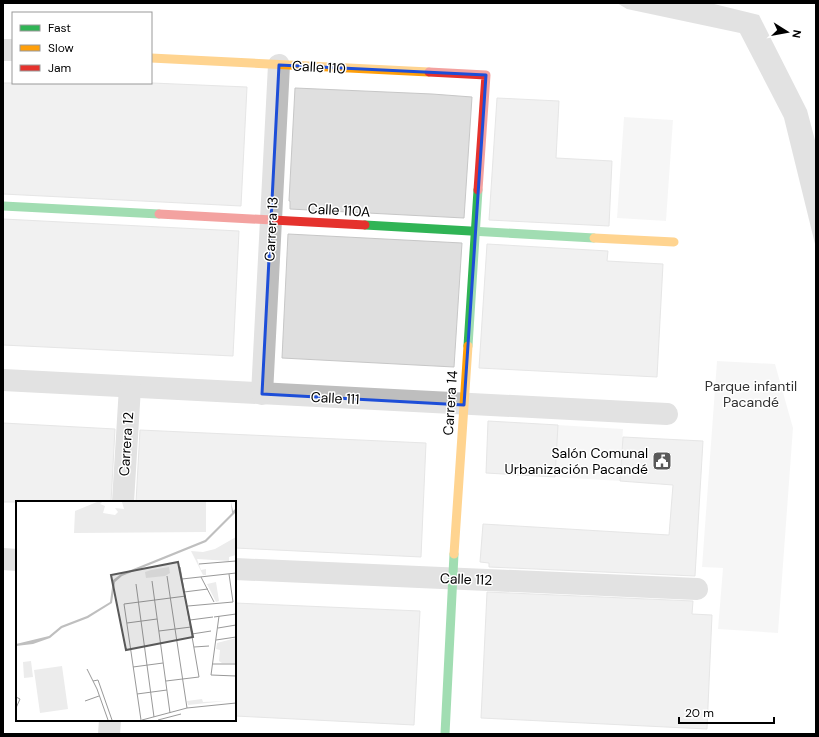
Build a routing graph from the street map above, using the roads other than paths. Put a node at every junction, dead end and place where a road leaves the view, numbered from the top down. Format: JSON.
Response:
{"nodes":[{"id":1,"x":152,"y":58,"type":"edge"},
{"id":2,"x":279,"y":65,"type":"junction"},
{"id":3,"x":486,"y":75,"type":"joint"},
{"id":4,"x":3,"y":206,"type":"edge"},
{"id":5,"x":271,"y":220,"type":"junction"},
{"id":6,"x":475,"y":231,"type":"junction"},
{"id":7,"x":674,"y":242,"type":"dead end"},
{"id":8,"x":3,"y":380,"type":"edge"},
{"id":9,"x":130,"y":387,"type":"junction"},
{"id":10,"x":262,"y":394,"type":"junction"},
{"id":11,"x":464,"y":405,"type":"junction"},
{"id":12,"x":667,"y":414,"type":"dead end"},
{"id":13,"x":123,"y":501,"type":"edge"},
{"id":14,"x":3,"y":559,"type":"edge"},
{"id":15,"x":16,"y":560,"type":"edge"},
{"id":16,"x":236,"y":569,"type":"edge"},
{"id":17,"x":452,"y":579,"type":"junction"},
{"id":18,"x":697,"y":589,"type":"dead end"},
{"id":19,"x":110,"y":721,"type":"edge"},
{"id":20,"x":109,"y":734,"type":"edge"},
{"id":21,"x":445,"y":734,"type":"edge"}],
"edges":[{"from":1,"to":2,"type":"street","name":"Calle 110"},
{"from":2,"to":3,"type":"street","name":"Calle 110"},
{"from":2,"to":5,"type":"street","name":"Carrera 13"},
{"from":3,"to":6,"type":"street","name":"Carrera 14"},
{"from":4,"to":5,"type":"street","name":"Calle 110A"},
{"from":5,"to":6,"type":"street","name":"Calle 110A"},
{"from":5,"to":10,"type":"street","name":"Carrera 13"},
{"from":6,"to":7,"type":"street","name":"Calle 110A"},
{"from":6,"to":11,"type":"street","name":"Carrera 14"},
{"from":8,"to":9,"type":"street","name":"Calle 111"},
{"from":9,"to":10,"type":"street","name":"Calle 111"},
{"from":9,"to":13,"type":"street","name":"Carrera 12"},
{"from":10,"to":11,"type":"street","name":"Calle 111"},
{"from":11,"to":12,"type":"street","name":"Calle 111"},
{"from":11,"to":17,"type":"street","name":"Carrera 14"},
{"from":14,"to":15,"type":"street"},
{"from":16,"to":17,"type":"street","name":"Calle 112"},
{"from":17,"to":18,"type":"street","name":"Calle 112"},
{"from":17,"to":21,"type":"street","name":"Carrera 14"},
{"from":19,"to":20,"type":"street"}]}
